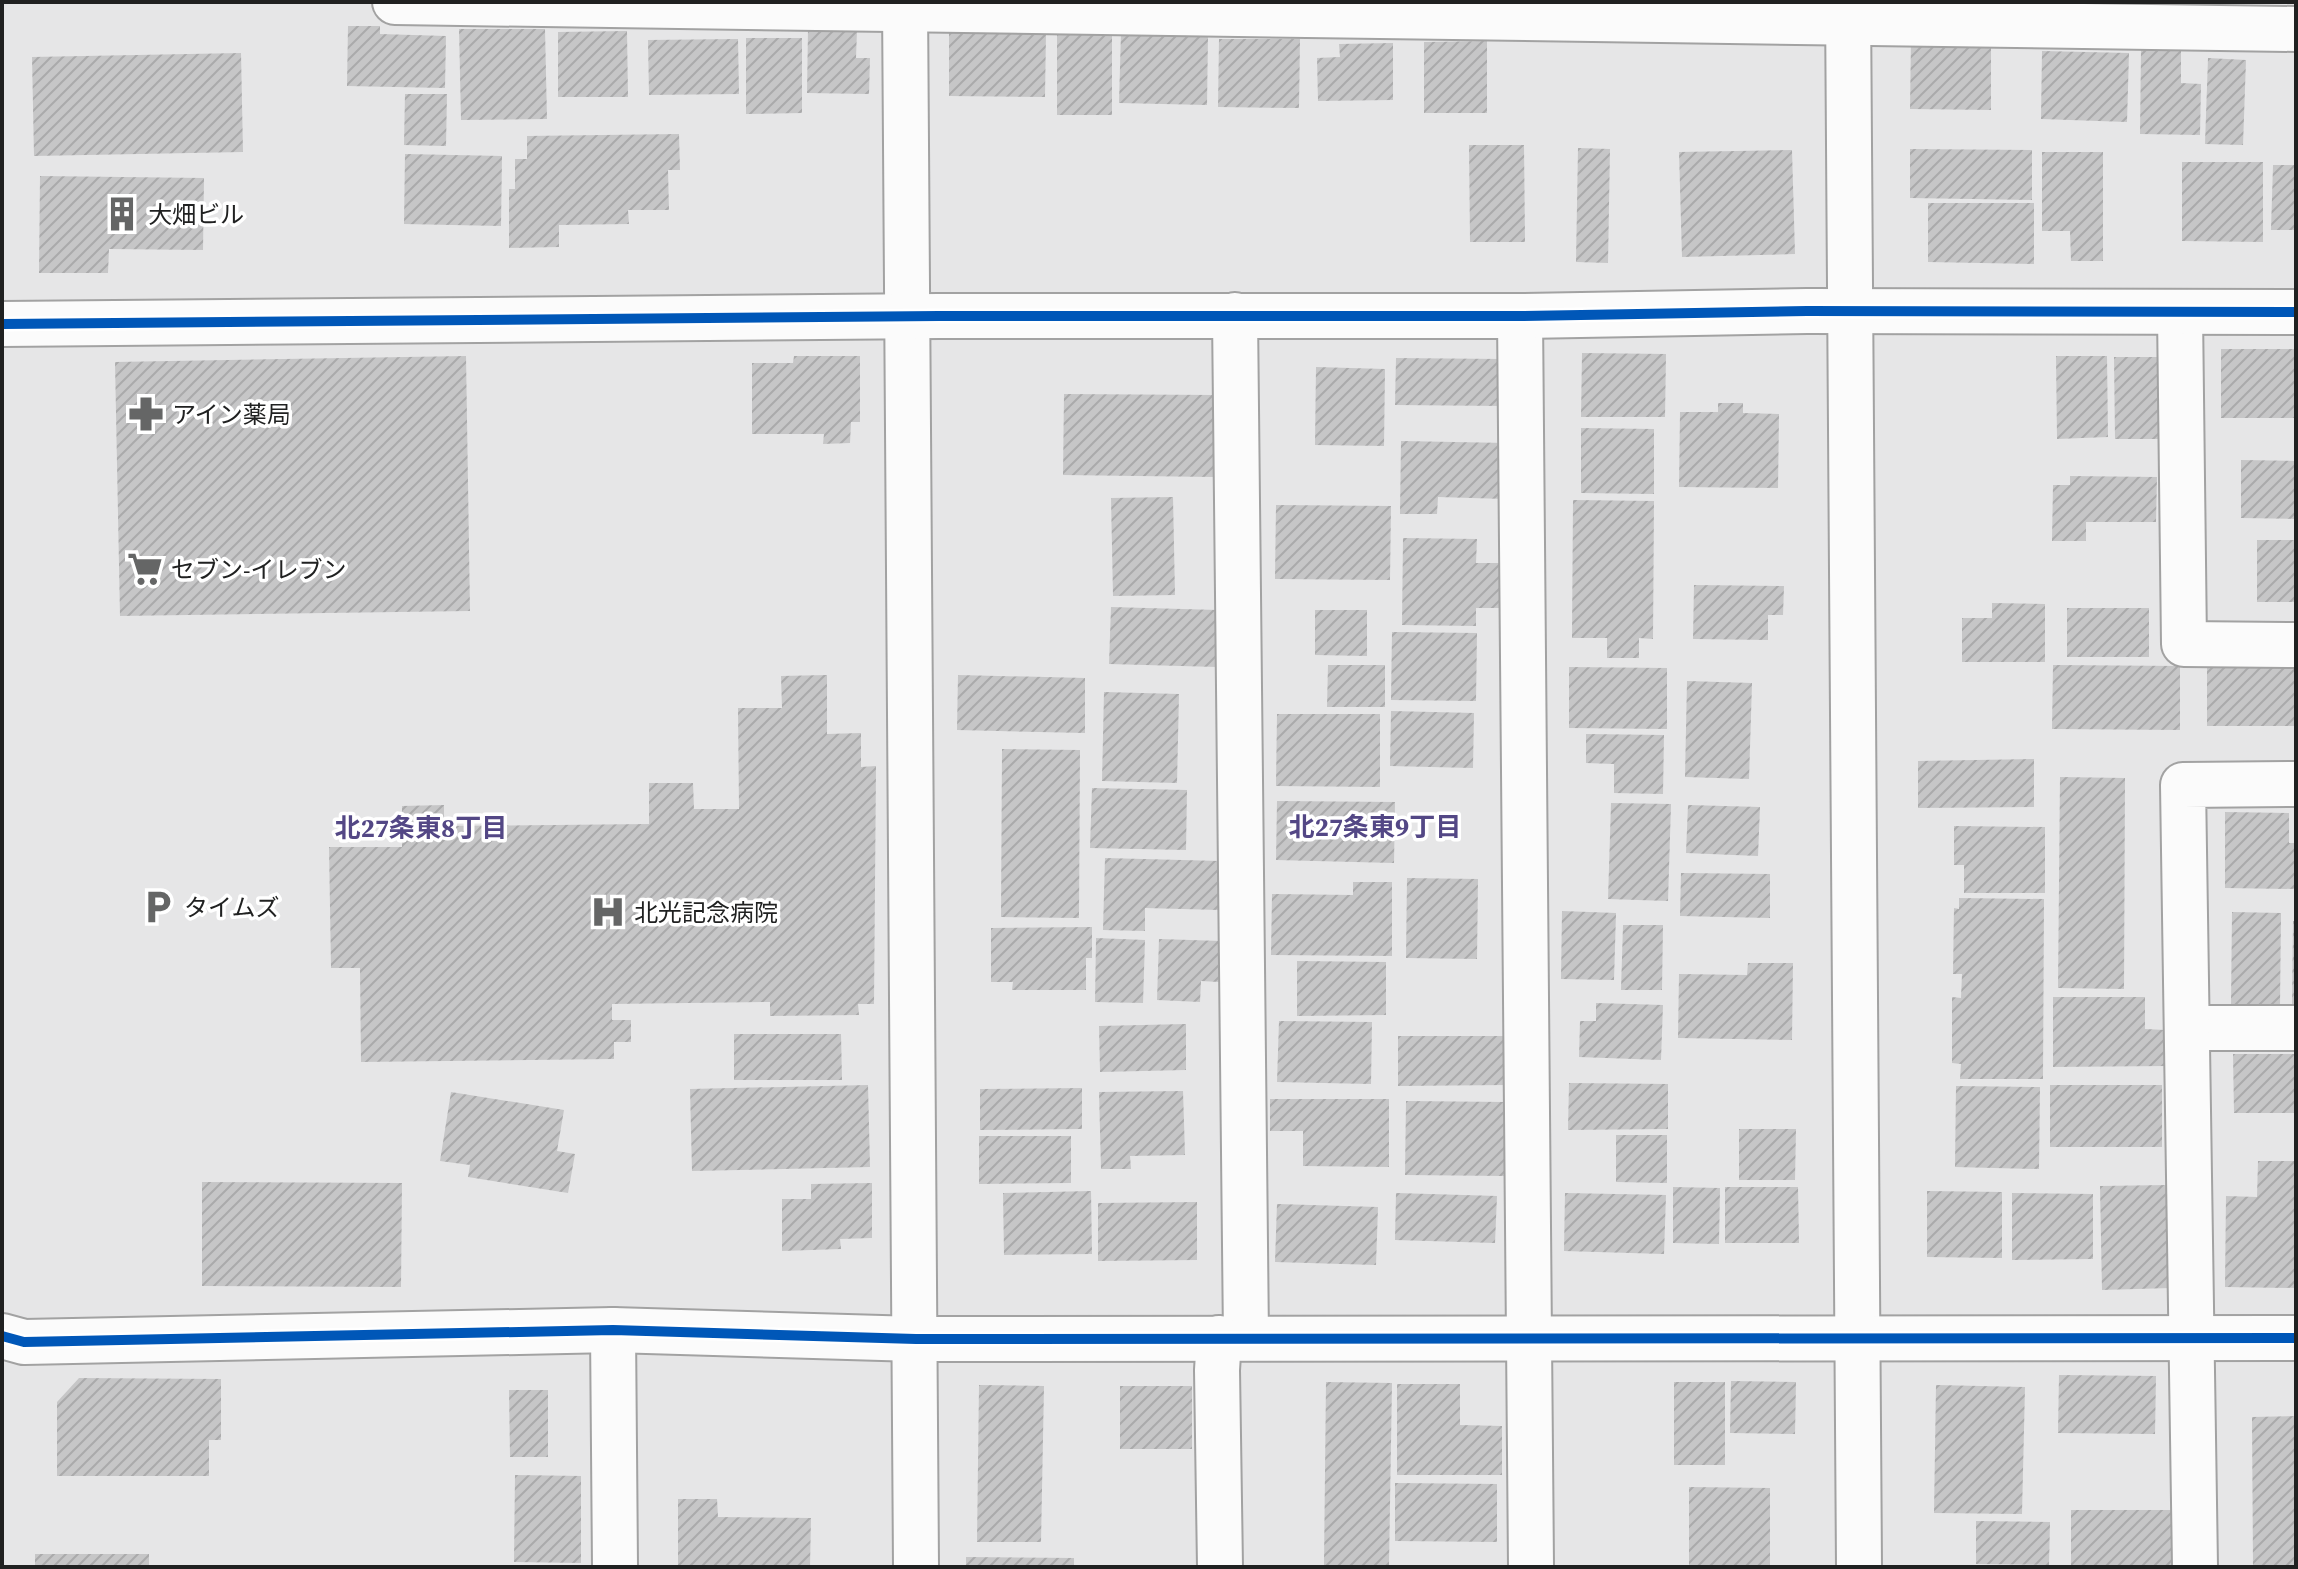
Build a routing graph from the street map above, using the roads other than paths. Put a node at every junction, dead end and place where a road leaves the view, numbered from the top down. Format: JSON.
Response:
{"nodes":[{"id":1,"x":395,"y":2,"type":"edge"},
{"id":2,"x":905,"y":6,"type":"edge"},
{"id":3,"x":1848,"y":13,"type":"edge"},
{"id":4,"x":2296,"y":29,"type":"edge"},
{"id":5,"x":1850,"y":311,"type":"junction"},
{"id":6,"x":2296,"y":312,"type":"edge"},
{"id":7,"x":2180,"y":313,"type":"junction"},
{"id":8,"x":1235,"y":315,"type":"junction"},
{"id":9,"x":908,"y":316,"type":"junction"},
{"id":10,"x":1520,"y":316,"type":"junction"},
{"id":11,"x":2,"y":324,"type":"edge"},
{"id":12,"x":2296,"y":645,"type":"edge"},
{"id":13,"x":2296,"y":784,"type":"edge"},
{"id":14,"x":2187,"y":1028,"type":"junction"},
{"id":15,"x":2296,"y":1028,"type":"edge"},
{"id":16,"x":613,"y":1330,"type":"junction"},
{"id":17,"x":2,"y":1336,"type":"edge"},
{"id":18,"x":1530,"y":1337,"type":"junction"},
{"id":19,"x":1858,"y":1337,"type":"junction"},
{"id":20,"x":1232,"y":1338,"type":"junction"},
{"id":21,"x":2296,"y":1338,"type":"edge"},
{"id":22,"x":916,"y":1339,"type":"junction"},
{"id":23,"x":2193,"y":1340,"type":"junction"},
{"id":24,"x":615,"y":1567,"type":"edge"},
{"id":25,"x":916,"y":1567,"type":"edge"},
{"id":26,"x":1220,"y":1567,"type":"edge"},
{"id":27,"x":1531,"y":1567,"type":"edge"},
{"id":28,"x":1859,"y":1567,"type":"edge"},
{"id":29,"x":2195,"y":1567,"type":"edge"}],
"edges":[{"from":1,"to":2,"type":"street"},
{"from":2,"to":3,"type":"street"},
{"from":2,"to":9,"type":"street"},
{"from":3,"to":4,"type":"street"},
{"from":3,"to":5,"type":"street"},
{"from":5,"to":7,"type":"street"},
{"from":5,"to":10,"type":"street"},
{"from":5,"to":19,"type":"street"},
{"from":6,"to":7,"type":"street"},
{"from":7,"to":12,"type":"street"},
{"from":8,"to":9,"type":"street"},
{"from":8,"to":10,"type":"street"},
{"from":8,"to":20,"type":"street"},
{"from":9,"to":11,"type":"street"},
{"from":9,"to":22,"type":"street"},
{"from":10,"to":18,"type":"street"},
{"from":13,"to":14,"type":"street"},
{"from":14,"to":15,"type":"street"},
{"from":14,"to":23,"type":"street"},
{"from":16,"to":17,"type":"street"},
{"from":16,"to":22,"type":"street"},
{"from":16,"to":24,"type":"street"},
{"from":18,"to":19,"type":"street"},
{"from":18,"to":20,"type":"street"},
{"from":18,"to":27,"type":"street"},
{"from":19,"to":23,"type":"street"},
{"from":19,"to":28,"type":"street"},
{"from":20,"to":22,"type":"street"},
{"from":20,"to":26,"type":"street"},
{"from":21,"to":23,"type":"street"},
{"from":22,"to":25,"type":"street"},
{"from":23,"to":29,"type":"street"}]}
